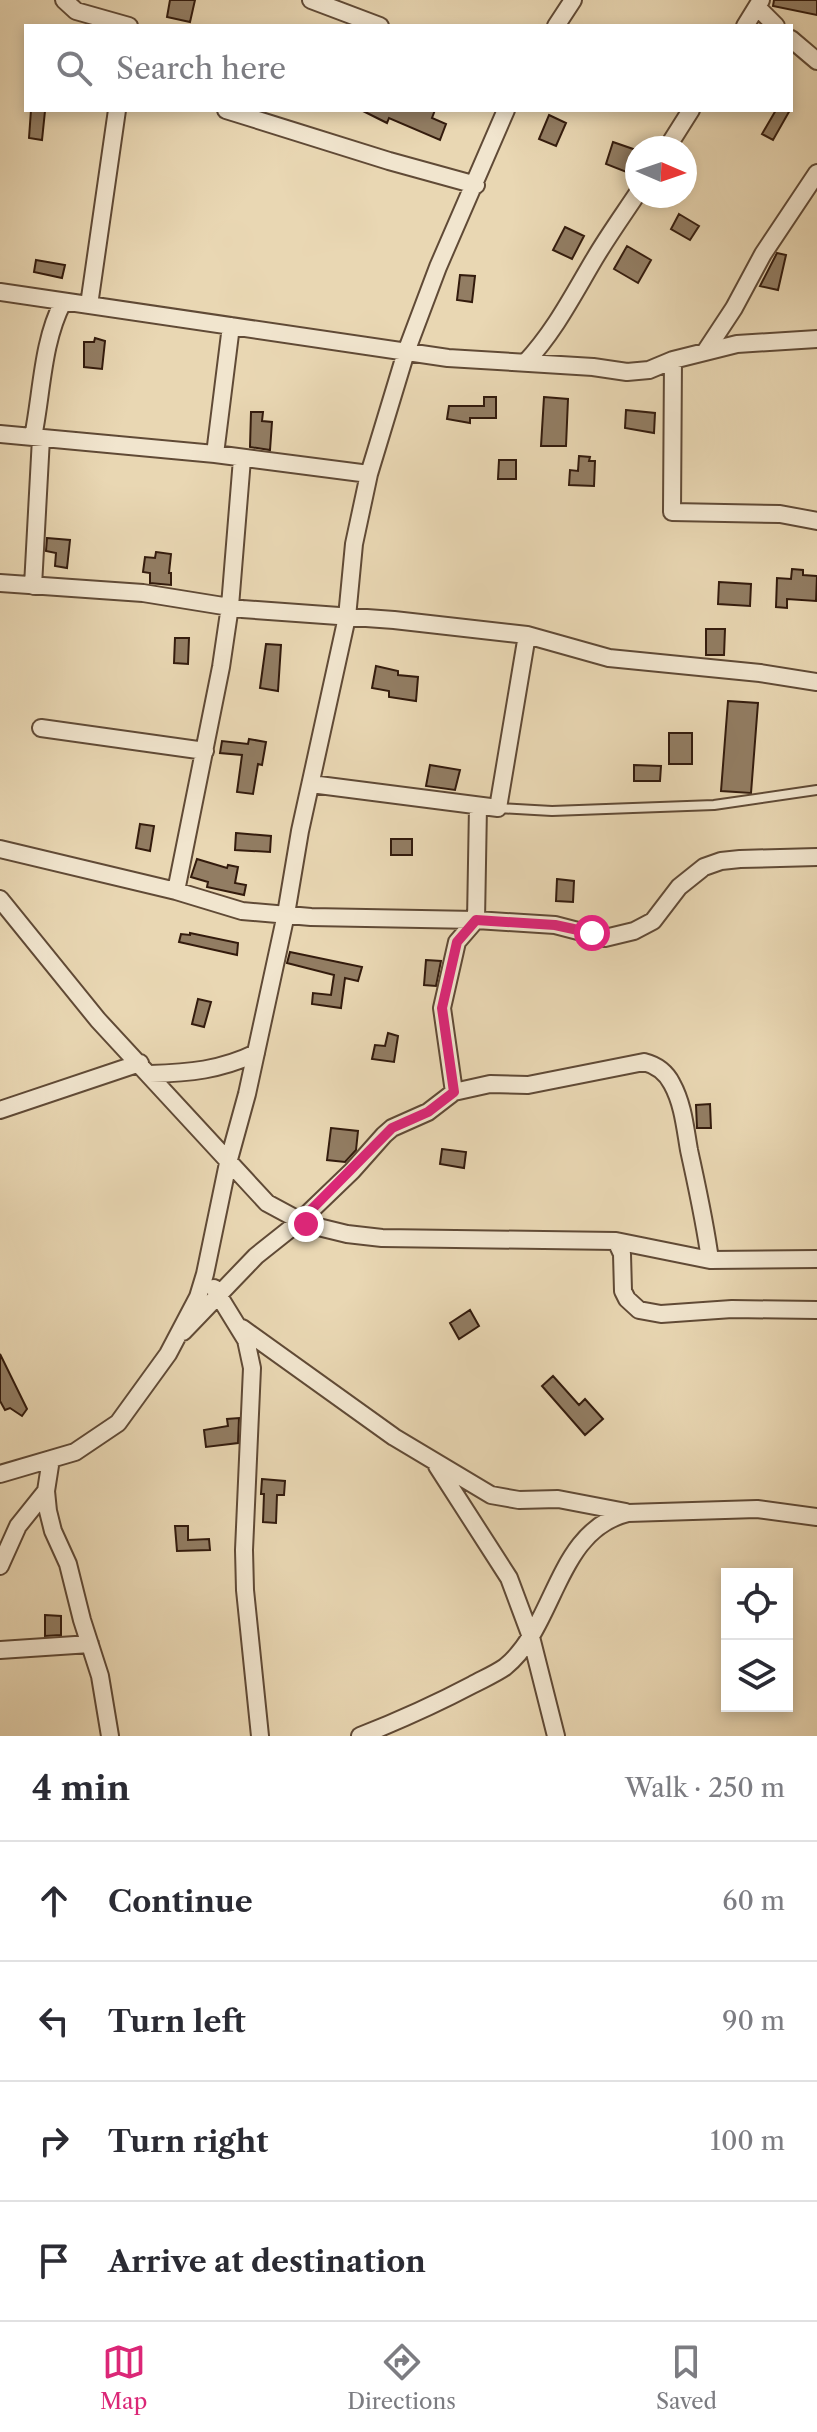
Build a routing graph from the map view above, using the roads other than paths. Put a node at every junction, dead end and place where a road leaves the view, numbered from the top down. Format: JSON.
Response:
{"nodes":[{"id":1,"x":64,"y":0,"type":"edge"},
{"id":2,"x":311,"y":0,"type":"edge"},
{"id":3,"x":573,"y":0,"type":"edge"},
{"id":4,"x":759,"y":4,"type":"edge"},
{"id":5,"x":122,"y":24,"type":"edge"},
{"id":6,"x":375,"y":24,"type":"edge"},
{"id":7,"x":557,"y":24,"type":"edge"},
{"id":8,"x":746,"y":24,"type":"edge"},
{"id":9,"x":774,"y":24,"type":"edge"},
{"id":10,"x":793,"y":41,"type":"edge"},
{"id":11,"x":817,"y":61,"type":"edge"},
{"id":12,"x":117,"y":112,"type":"edge"},
{"id":13,"x":232,"y":112,"type":"edge"},
{"id":14,"x":505,"y":112,"type":"edge"},
{"id":15,"x":690,"y":112,"type":"edge"},
{"id":16,"x":675,"y":136,"type":"edge"},
{"id":17,"x":817,"y":173,"type":"edge"},
{"id":18,"x":476,"y":185,"type":"junction"},
{"id":19,"x":628,"y":208,"type":"edge"},
{"id":20,"x":0,"y":292,"type":"edge"},
{"id":21,"x":63,"y":302,"type":"junction"},
{"id":22,"x":89,"y":305,"type":"junction"},
{"id":23,"x":231,"y":326,"type":"junction"},
{"id":24,"x":817,"y":339,"type":"edge"},
{"id":25,"x":406,"y":352,"type":"junction"},
{"id":26,"x":705,"y":352,"type":"junction"},
{"id":27,"x":673,"y":360,"type":"junction"},
{"id":28,"x":525,"y":363,"type":"junction"},
{"id":29,"x":0,"y":434,"type":"edge"},
{"id":30,"x":37,"y":438,"type":"junction"},
{"id":31,"x":215,"y":454,"type":"junction"},
{"id":32,"x":242,"y":459,"type":"junction"},
{"id":33,"x":369,"y":474,"type":"junction"},
{"id":34,"x":817,"y":521,"type":"edge"},
{"id":35,"x":0,"y":583,"type":"edge"},
{"id":36,"x":33,"y":586,"type":"junction"},
{"id":37,"x":230,"y":606,"type":"junction"},
{"id":38,"x":347,"y":617,"type":"junction"},
{"id":39,"x":527,"y":635,"type":"junction"},
{"id":40,"x":817,"y":682,"type":"edge"},
{"id":41,"x":41,"y":728,"type":"dead end"},
{"id":42,"x":205,"y":751,"type":"junction"},
{"id":43,"x":311,"y":784,"type":"junction"},
{"id":44,"x":817,"y":790,"type":"edge"},
{"id":45,"x":478,"y":806,"type":"junction"},
{"id":46,"x":498,"y":808,"type":"junction"},
{"id":47,"x":0,"y":849,"type":"edge"},
{"id":48,"x":817,"y":857,"type":"edge"},
{"id":49,"x":176,"y":891,"type":"junction"},
{"id":50,"x":0,"y":899,"type":"edge"},
{"id":51,"x":286,"y":914,"type":"junction"},
{"id":52,"x":476,"y":920,"type":"junction"},
{"id":53,"x":256,"y":1053,"type":"junction"},
{"id":54,"x":145,"y":1068,"type":"junction"},
{"id":55,"x":454,"y":1092,"type":"junction"},
{"id":56,"x":0,"y":1110,"type":"edge"},
{"id":57,"x":228,"y":1163,"type":"junction"},
{"id":58,"x":300,"y":1221,"type":"junction"},
{"id":59,"x":616,"y":1241,"type":"junction"},
{"id":60,"x":817,"y":1259,"type":"edge"},
{"id":61,"x":710,"y":1260,"type":"junction"},
{"id":62,"x":205,"y":1274,"type":"junction"},
{"id":63,"x":218,"y":1294,"type":"junction"},
{"id":64,"x":817,"y":1310,"type":"edge"},
{"id":65,"x":238,"y":1325,"type":"junction"},
{"id":66,"x":179,"y":1335,"type":"junction"},
{"id":67,"x":51,"y":1459,"type":"junction"},
{"id":68,"x":435,"y":1462,"type":"junction"},
{"id":69,"x":0,"y":1474,"type":"edge"},
{"id":70,"x":46,"y":1491,"type":"junction"},
{"id":71,"x":628,"y":1513,"type":"junction"},
{"id":72,"x":817,"y":1517,"type":"edge"},
{"id":73,"x":0,"y":1566,"type":"edge"},
{"id":74,"x":531,"y":1637,"type":"junction"},
{"id":75,"x":90,"y":1644,"type":"junction"},
{"id":76,"x":0,"y":1650,"type":"edge"},
{"id":77,"x":110,"y":1736,"type":"edge"},
{"id":78,"x":260,"y":1736,"type":"edge"},
{"id":79,"x":360,"y":1736,"type":"edge"},
{"id":80,"x":556,"y":1736,"type":"edge"}],
"edges":[{"from":1,"to":5,"type":"street"},
{"from":2,"to":6,"type":"street"},
{"from":3,"to":7,"type":"street"},
{"from":4,"to":8,"type":"street"},
{"from":4,"to":9,"type":"street"},
{"from":10,"to":11,"type":"street"},
{"from":12,"to":22,"type":"street"},
{"from":13,"to":18,"type":"street"},
{"from":14,"to":18,"type":"street"},
{"from":15,"to":16,"type":"street"},
{"from":17,"to":26,"type":"street"},
{"from":18,"to":25,"type":"street"},
{"from":19,"to":28,"type":"street"},
{"from":20,"to":21,"type":"street"},
{"from":21,"to":22,"type":"street"},
{"from":21,"to":30,"type":"street"},
{"from":22,"to":23,"type":"street"},
{"from":23,"to":25,"type":"street"},
{"from":23,"to":31,"type":"street"},
{"from":24,"to":26,"type":"street"},
{"from":25,"to":28,"type":"street"},
{"from":25,"to":33,"type":"street"},
{"from":26,"to":27,"type":"street"},
{"from":27,"to":28,"type":"street"},
{"from":27,"to":34,"type":"street"},
{"from":29,"to":30,"type":"street"},
{"from":30,"to":31,"type":"street"},
{"from":30,"to":36,"type":"street"},
{"from":31,"to":32,"type":"street"},
{"from":32,"to":33,"type":"street"},
{"from":32,"to":37,"type":"street"},
{"from":33,"to":38,"type":"street"},
{"from":35,"to":36,"type":"street"},
{"from":36,"to":37,"type":"street"},
{"from":37,"to":38,"type":"street"},
{"from":37,"to":42,"type":"street"},
{"from":38,"to":39,"type":"street"},
{"from":38,"to":43,"type":"street"},
{"from":39,"to":40,"type":"street"},
{"from":39,"to":46,"type":"street"},
{"from":41,"to":42,"type":"street"},
{"from":42,"to":49,"type":"street"},
{"from":43,"to":45,"type":"street"},
{"from":43,"to":51,"type":"street"},
{"from":44,"to":46,"type":"lane"},
{"from":45,"to":46,"type":"street"},
{"from":45,"to":52,"type":"street"},
{"from":47,"to":49,"type":"street"},
{"from":48,"to":52,"type":"street"},
{"from":49,"to":51,"type":"street"},
{"from":50,"to":54,"type":"street"},
{"from":51,"to":52,"type":"street"},
{"from":51,"to":53,"type":"street"},
{"from":52,"to":55,"type":"street"},
{"from":53,"to":54,"type":"street"},
{"from":53,"to":57,"type":"street"},
{"from":54,"to":56,"type":"street"},
{"from":54,"to":57,"type":"street"},
{"from":55,"to":58,"type":"street"},
{"from":55,"to":61,"type":"street"},
{"from":57,"to":58,"type":"street"},
{"from":57,"to":62,"type":"street"},
{"from":58,"to":59,"type":"street"},
{"from":58,"to":63,"type":"street"},
{"from":59,"to":61,"type":"street"},
{"from":59,"to":64,"type":"street"},
{"from":60,"to":61,"type":"street"},
{"from":62,"to":63,"type":"street"},
{"from":62,"to":66,"type":"street"},
{"from":63,"to":65,"type":"street"},
{"from":63,"to":66,"type":"street"},
{"from":65,"to":68,"type":"street"},
{"from":65,"to":78,"type":"street"},
{"from":66,"to":67,"type":"street"},
{"from":67,"to":69,"type":"street"},
{"from":67,"to":70,"type":"street"},
{"from":68,"to":71,"type":"street"},
{"from":68,"to":74,"type":"street"},
{"from":70,"to":73,"type":"street"},
{"from":70,"to":75,"type":"street"},
{"from":71,"to":72,"type":"street"},
{"from":71,"to":74,"type":"street"},
{"from":74,"to":79,"type":"street"},
{"from":74,"to":80,"type":"street"},
{"from":75,"to":76,"type":"street"},
{"from":75,"to":77,"type":"street"}]}
